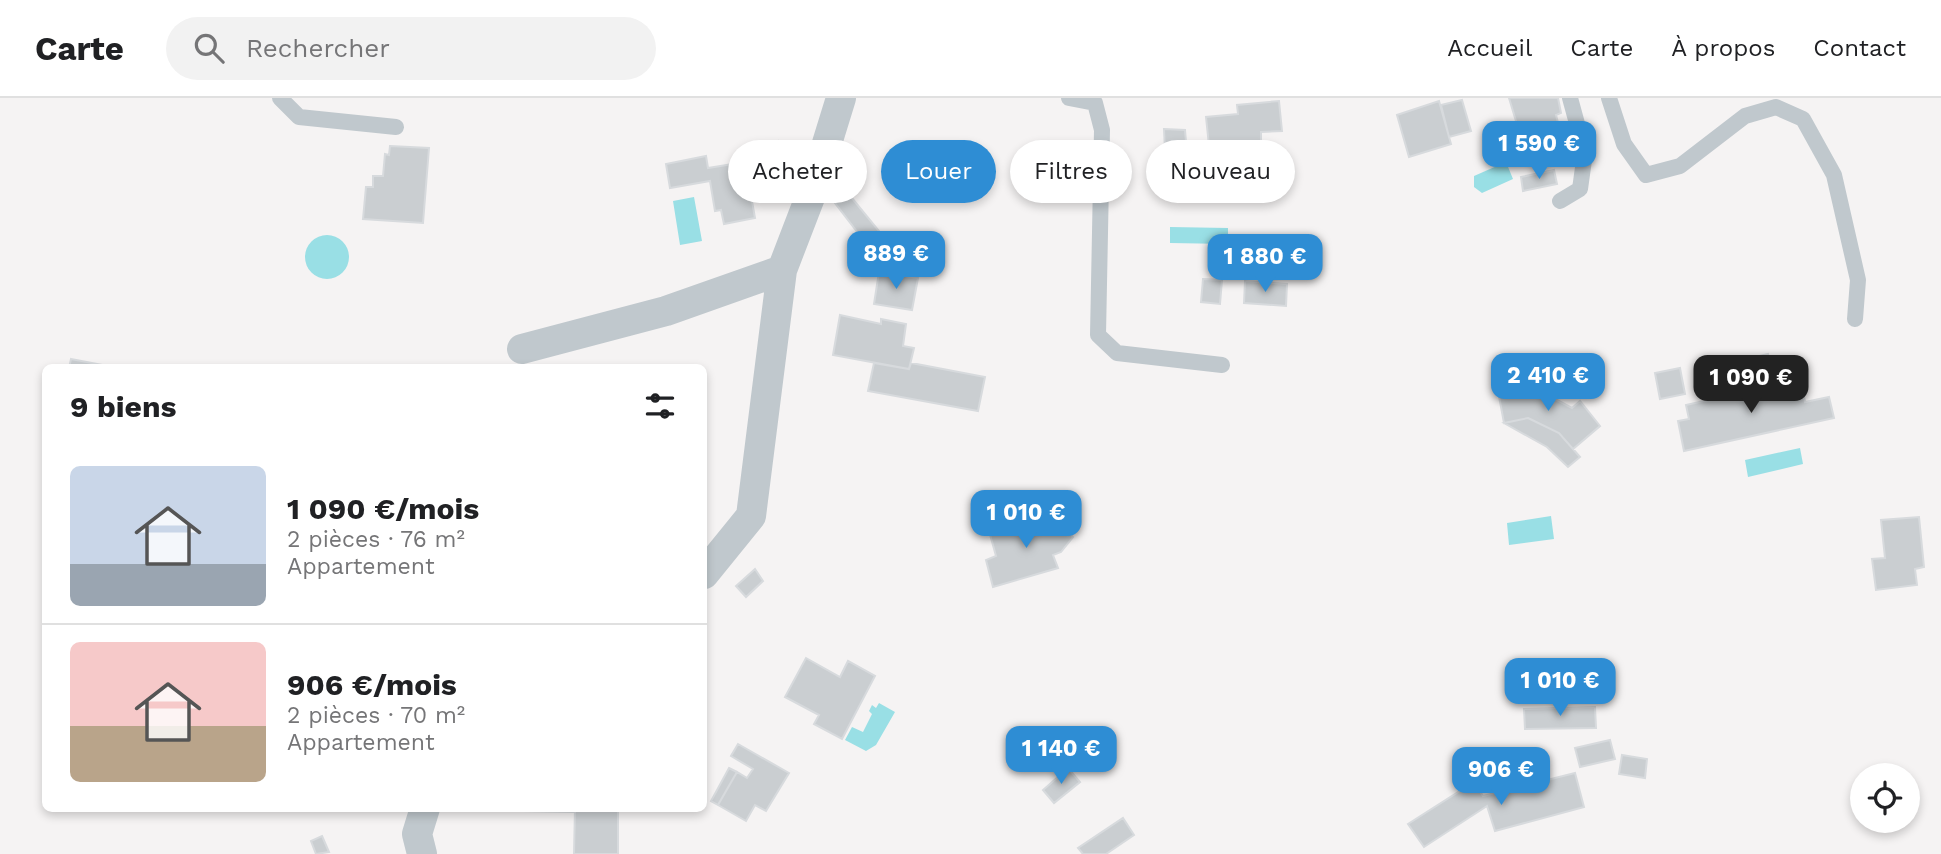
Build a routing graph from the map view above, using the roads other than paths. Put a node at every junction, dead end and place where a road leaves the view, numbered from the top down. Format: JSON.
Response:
{"nodes":[{"id":1,"x":280,"y":98,"type":"edge"},
{"id":2,"x":841,"y":98,"type":"edge"},
{"id":3,"x":1069,"y":98,"type":"edge"},
{"id":4,"x":1570,"y":98,"type":"edge"},
{"id":5,"x":1609,"y":98,"type":"edge"},
{"id":6,"x":396,"y":127,"type":"dead end"},
{"id":7,"x":1560,"y":201,"type":"dead end"},
{"id":8,"x":782,"y":270,"type":"junction"},
{"id":9,"x":1855,"y":319,"type":"dead end"},
{"id":10,"x":523,"y":349,"type":"dead end"},
{"id":11,"x":1222,"y":365,"type":"dead end"},
{"id":12,"x":707,"y":570,"type":"edge"},
{"id":13,"x":424,"y":812,"type":"edge"},
{"id":14,"x":422,"y":854,"type":"edge"}],
"edges":[{"from":1,"to":6,"type":"lane"},
{"from":2,"to":8,"type":"street"},
{"from":3,"to":11,"type":"lane"},
{"from":4,"to":7,"type":"lane"},
{"from":5,"to":9,"type":"lane"},
{"from":8,"to":10,"type":"street"},
{"from":8,"to":12,"type":"street"},
{"from":13,"to":14,"type":"street"}]}
